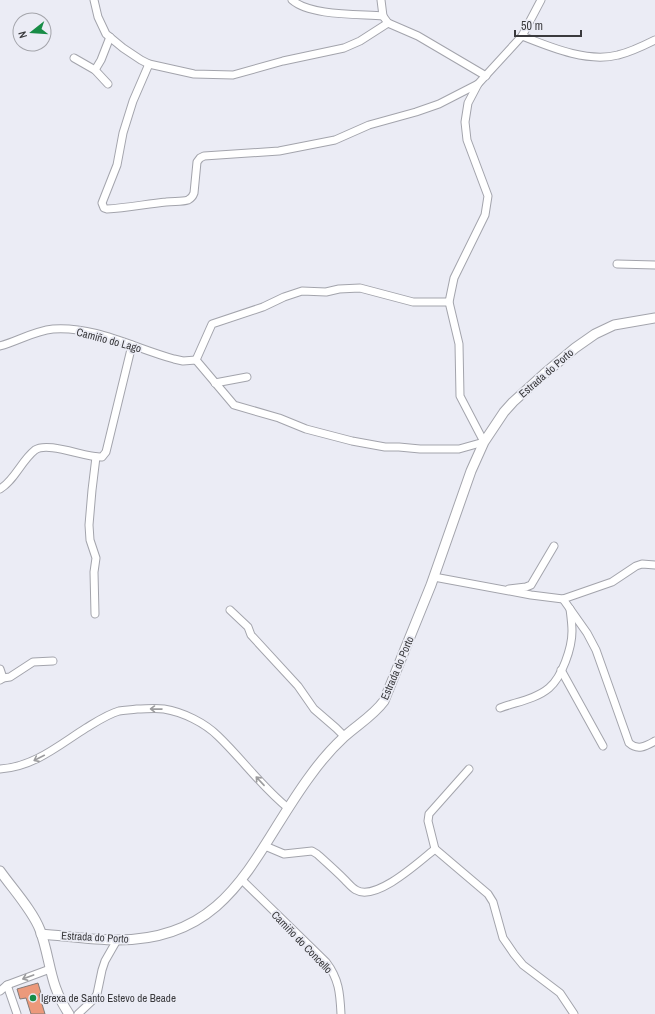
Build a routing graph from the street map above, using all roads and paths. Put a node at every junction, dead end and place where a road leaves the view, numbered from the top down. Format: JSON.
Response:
{"nodes":[{"id":1,"x":94,"y":0,"type":"edge"},
{"id":2,"x":292,"y":0,"type":"edge"},
{"id":3,"x":380,"y":0,"type":"edge"},
{"id":4,"x":541,"y":0,"type":"edge"},
{"id":5,"x":383,"y":16,"type":"junction"},
{"id":6,"x":388,"y":24,"type":"junction"},
{"id":7,"x":522,"y":36,"type":"junction"},
{"id":8,"x":110,"y":37,"type":"junction"},
{"id":9,"x":655,"y":40,"type":"edge"},
{"id":10,"x":74,"y":58,"type":"dead end"},
{"id":11,"x":149,"y":64,"type":"junction"},
{"id":12,"x":95,"y":70,"type":"junction"},
{"id":13,"x":486,"y":76,"type":"junction"},
{"id":14,"x":108,"y":84,"type":"dead end"},
{"id":15,"x":478,"y":84,"type":"junction"},
{"id":16,"x":617,"y":264,"type":"dead end"},
{"id":17,"x":655,"y":265,"type":"edge"},
{"id":18,"x":448,"y":302,"type":"junction"},
{"id":19,"x":655,"y":318,"type":"edge"},
{"id":20,"x":132,"y":345,"type":"junction"},
{"id":21,"x":0,"y":346,"type":"edge"},
{"id":22,"x":196,"y":360,"type":"junction"},
{"id":23,"x":247,"y":378,"type":"dead end"},
{"id":24,"x":215,"y":383,"type":"junction"},
{"id":25,"x":484,"y":442,"type":"junction"},
{"id":26,"x":96,"y":457,"type":"junction"},
{"id":27,"x":0,"y":489,"type":"edge"},
{"id":28,"x":554,"y":546,"type":"dead end"},
{"id":29,"x":655,"y":565,"type":"edge"},
{"id":30,"x":434,"y":577,"type":"junction"},
{"id":31,"x":505,"y":590,"type":"junction"},
{"id":32,"x":563,"y":599,"type":"junction"},
{"id":33,"x":570,"y":609,"type":"junction"},
{"id":34,"x":230,"y":610,"type":"dead end"},
{"id":35,"x":95,"y":614,"type":"dead end"},
{"id":36,"x":53,"y":661,"type":"dead end"},
{"id":37,"x":0,"y":669,"type":"edge"},
{"id":38,"x":561,"y":670,"type":"junction"},
{"id":39,"x":1,"y":679,"type":"edge"},
{"id":40,"x":500,"y":708,"type":"dead end"},
{"id":41,"x":344,"y":736,"type":"junction"},
{"id":42,"x":655,"y":741,"type":"edge"},
{"id":43,"x":603,"y":746,"type":"dead end"},
{"id":44,"x":469,"y":769,"type":"dead end"},
{"id":45,"x":0,"y":770,"type":"edge"},
{"id":46,"x":288,"y":808,"type":"junction"},
{"id":47,"x":265,"y":846,"type":"junction"},
{"id":48,"x":435,"y":849,"type":"junction"},
{"id":49,"x":0,"y":870,"type":"edge"},
{"id":50,"x":242,"y":880,"type":"junction"},
{"id":51,"x":41,"y":934,"type":"junction"},
{"id":52,"x":117,"y":940,"type":"junction"},
{"id":53,"x":50,"y":969,"type":"junction"},
{"id":54,"x":7,"y":986,"type":"junction"},
{"id":55,"x":0,"y":991,"type":"edge"},
{"id":56,"x":17,"y":1014,"type":"edge"},
{"id":57,"x":69,"y":1014,"type":"edge"},
{"id":58,"x":78,"y":1014,"type":"edge"},
{"id":59,"x":341,"y":1014,"type":"edge"},
{"id":60,"x":574,"y":1014,"type":"edge"}],
"edges":[{"from":1,"to":8,"type":"street"},
{"from":2,"to":5,"type":"street"},
{"from":3,"to":5,"type":"street"},
{"from":4,"to":7,"type":"street"},
{"from":5,"to":6,"type":"street"},
{"from":6,"to":11,"type":"street"},
{"from":6,"to":13,"type":"street"},
{"from":7,"to":9,"type":"street"},
{"from":7,"to":13,"type":"street"},
{"from":8,"to":11,"type":"street"},
{"from":8,"to":12,"type":"street"},
{"from":10,"to":12,"type":"street"},
{"from":11,"to":15,"type":"street"},
{"from":12,"to":14,"type":"street"},
{"from":13,"to":15,"type":"street"},
{"from":15,"to":18,"type":"street"},
{"from":16,"to":17,"type":"street"},
{"from":18,"to":22,"type":"street"},
{"from":18,"to":25,"type":"street"},
{"from":19,"to":25,"type":"street","name":"Estrada do Porto"},
{"from":20,"to":21,"type":"street","name":"Camiño do Lago"},
{"from":20,"to":22,"type":"street","name":"Camiño do Lago"},
{"from":20,"to":26,"type":"street"},
{"from":22,"to":24,"type":"street"},
{"from":23,"to":24,"type":"street"},
{"from":24,"to":25,"type":"street"},
{"from":25,"to":30,"type":"street","name":"Estrada do Porto"},
{"from":26,"to":27,"type":"street"},
{"from":26,"to":35,"type":"street"},
{"from":28,"to":31,"type":"street"},
{"from":29,"to":32,"type":"street"},
{"from":30,"to":31,"type":"street"},
{"from":30,"to":41,"type":"street","name":"Estrada do Porto"},
{"from":31,"to":32,"type":"street"},
{"from":32,"to":33,"type":"street"},
{"from":33,"to":38,"type":"street"},
{"from":33,"to":42,"type":"street"},
{"from":34,"to":41,"type":"street"},
{"from":36,"to":39,"type":"street"},
{"from":37,"to":39,"type":"street"},
{"from":38,"to":40,"type":"street"},
{"from":38,"to":43,"type":"street"},
{"from":41,"to":46,"type":"street","name":"Estrada do Porto"},
{"from":44,"to":48,"type":"street"},
{"from":46,"to":45,"type":"street","one_way":true},
{"from":46,"to":47,"type":"street","name":"Estrada do Porto"},
{"from":47,"to":48,"type":"street"},
{"from":47,"to":50,"type":"street","name":"Estrada do Porto"},
{"from":48,"to":60,"type":"street"},
{"from":49,"to":51,"type":"street"},
{"from":50,"to":52,"type":"street","name":"Estrada do Porto"},
{"from":50,"to":59,"type":"street","name":"Camiño do Concello"},
{"from":51,"to":52,"type":"street","name":"Estrada do Porto"},
{"from":51,"to":53,"type":"street"},
{"from":52,"to":58,"type":"street"},
{"from":53,"to":54,"type":"street","one_way":true},
{"from":53,"to":57,"type":"street"},
{"from":54,"to":55,"type":"street"},
{"from":54,"to":56,"type":"street"}]}
